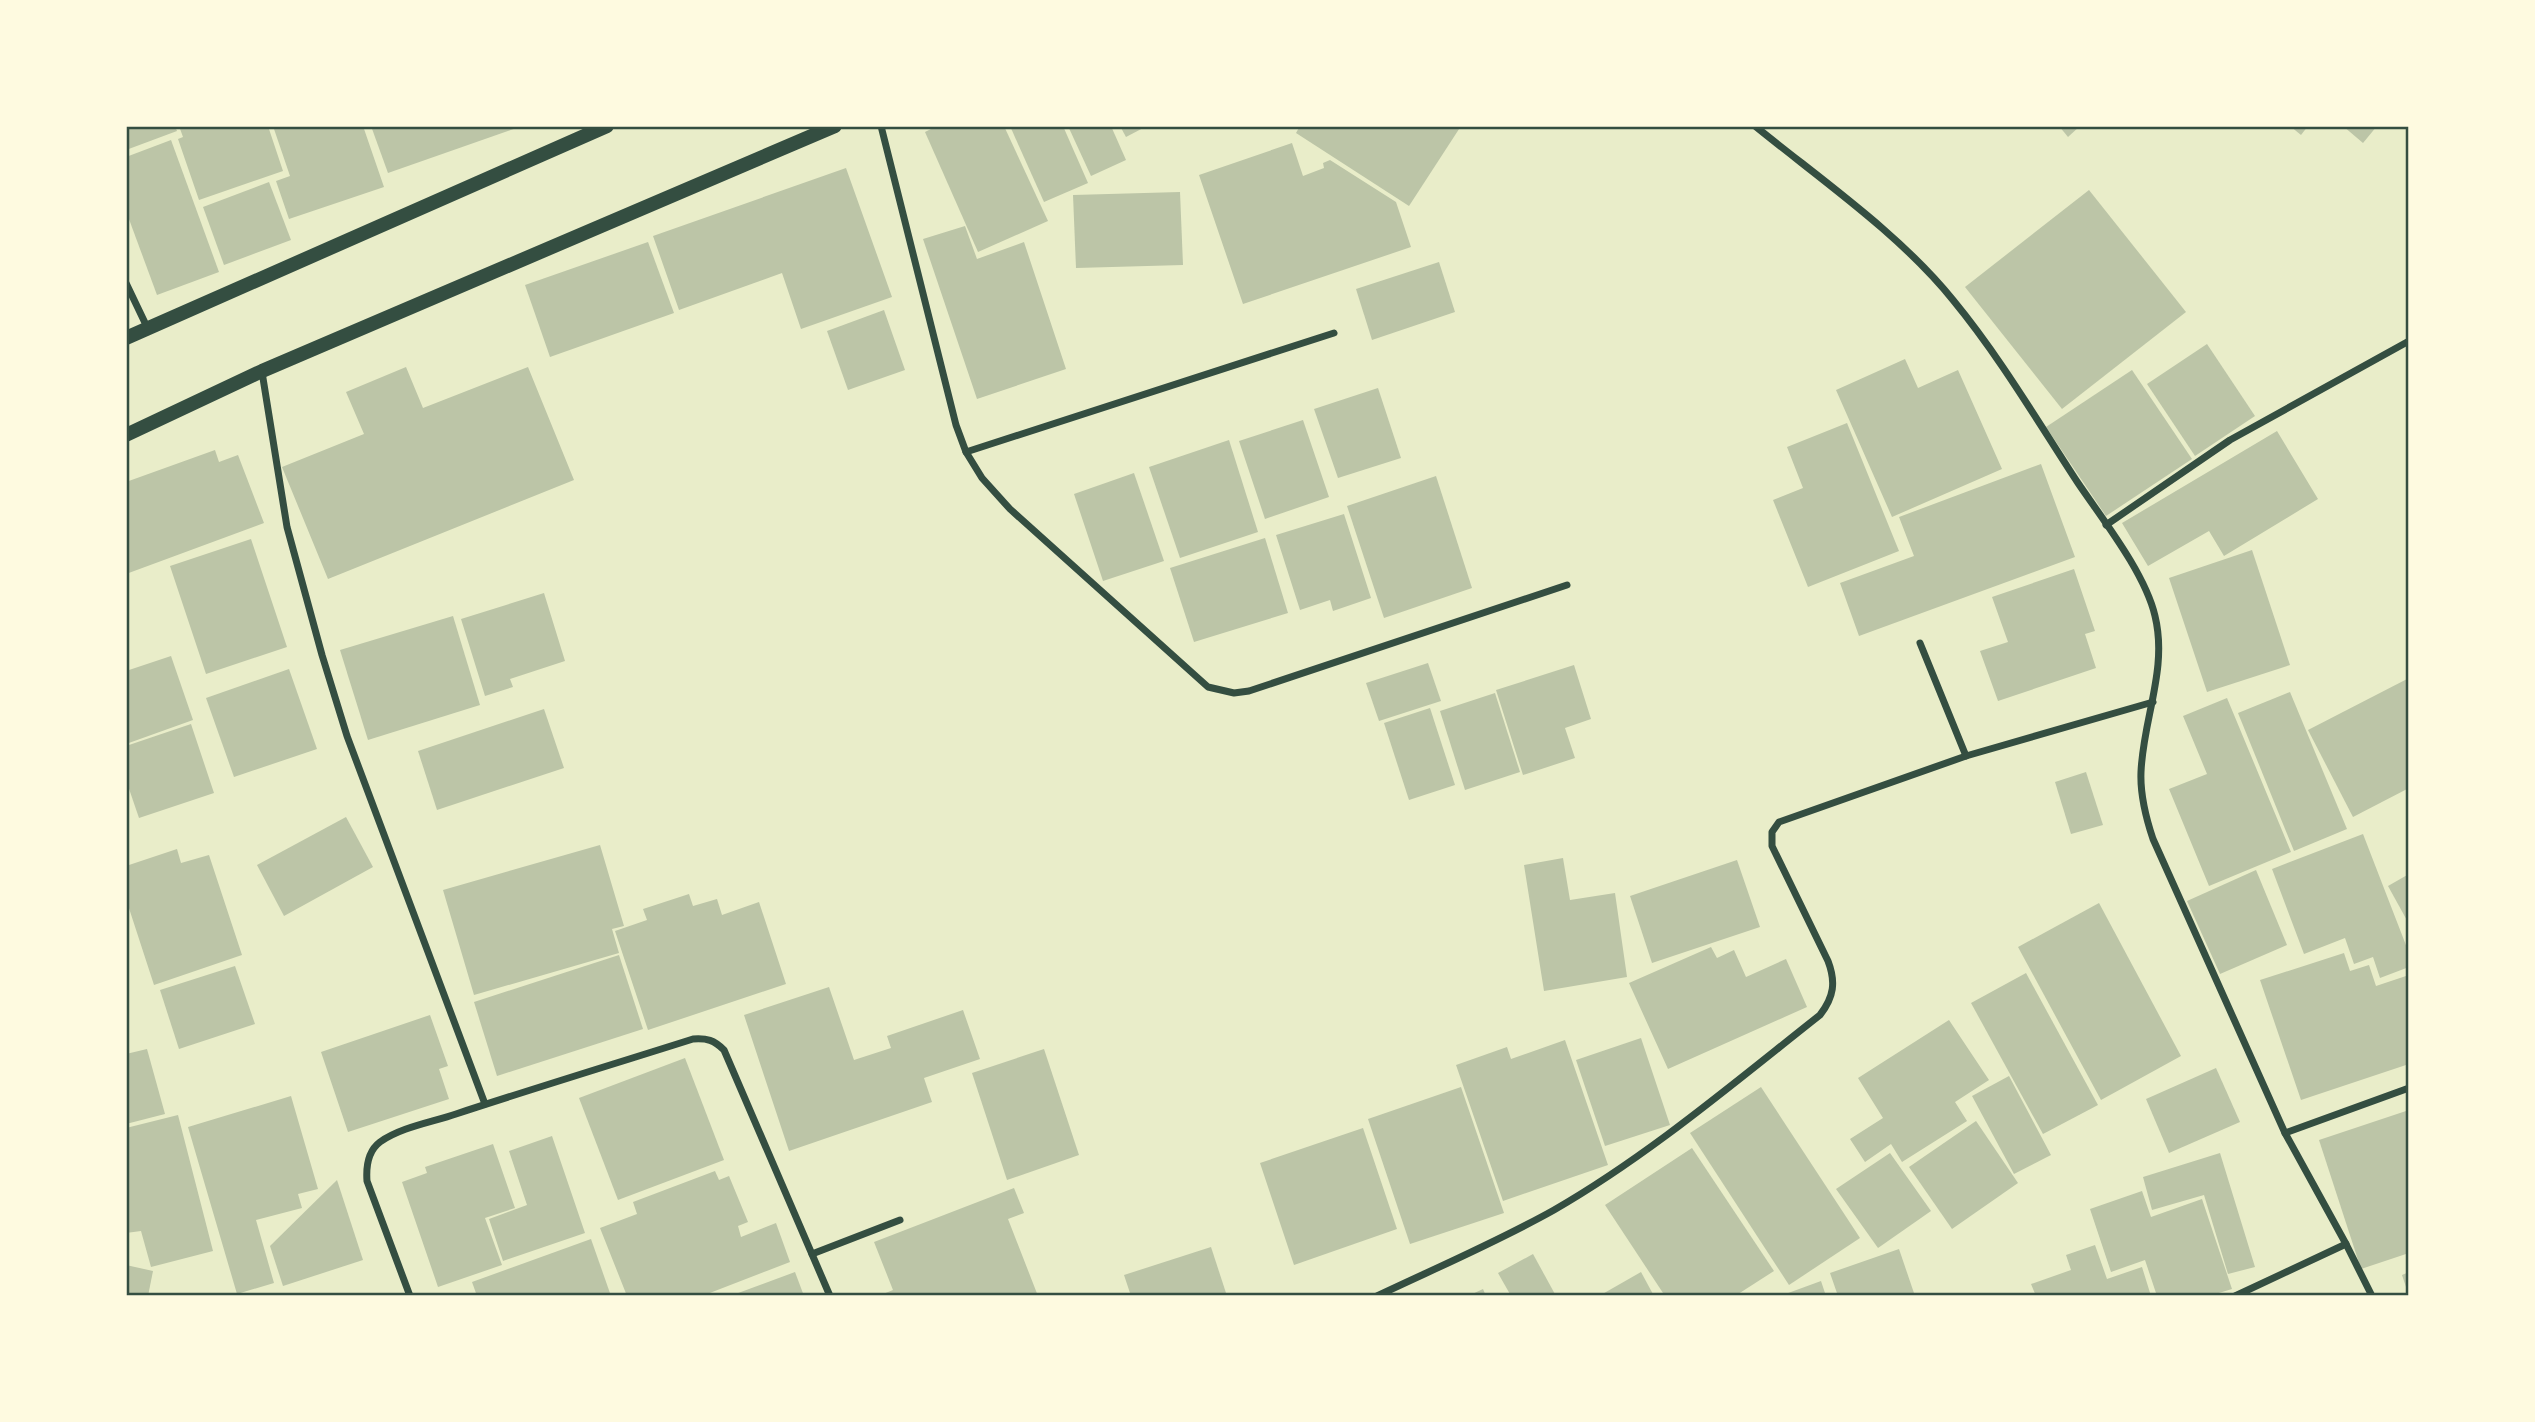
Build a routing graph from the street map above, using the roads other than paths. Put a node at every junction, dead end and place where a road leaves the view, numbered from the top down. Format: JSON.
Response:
{"nodes":[{"id":1,"x":607,"y":126,"type":"edge"},
{"id":2,"x":835,"y":126,"type":"edge"},
{"id":3,"x":881,"y":126,"type":"edge"},
{"id":4,"x":1755,"y":126,"type":"edge"},
{"id":5,"x":126,"y":283,"type":"edge"},
{"id":6,"x":147,"y":327,"type":"junction"},
{"id":7,"x":1334,"y":333,"type":"dead end"},
{"id":8,"x":126,"y":338,"type":"edge"},
{"id":9,"x":2409,"y":341,"type":"edge"},
{"id":10,"x":262,"y":371,"type":"junction"},
{"id":11,"x":126,"y":435,"type":"edge"},
{"id":12,"x":966,"y":452,"type":"junction"},
{"id":13,"x":2106,"y":525,"type":"junction"},
{"id":14,"x":1567,"y":585,"type":"dead end"},
{"id":15,"x":1920,"y":643,"type":"dead end"},
{"id":16,"x":2153,"y":702,"type":"junction"},
{"id":17,"x":1966,"y":755,"type":"junction"},
{"id":18,"x":2409,"y":1088,"type":"edge"},
{"id":19,"x":485,"y":1104,"type":"junction"},
{"id":20,"x":2285,"y":1133,"type":"junction"},
{"id":21,"x":900,"y":1220,"type":"dead end"},
{"id":22,"x":2346,"y":1244,"type":"junction"},
{"id":23,"x":812,"y":1254,"type":"junction"},
{"id":24,"x":410,"y":1296,"type":"edge"},
{"id":25,"x":830,"y":1296,"type":"edge"},
{"id":26,"x":1377,"y":1296,"type":"edge"},
{"id":27,"x":2235,"y":1296,"type":"edge"},
{"id":28,"x":2372,"y":1296,"type":"edge"}],
"edges":[{"from":1,"to":6,"type":"main road"},
{"from":2,"to":10,"type":"main road"},
{"from":3,"to":12,"type":"street"},
{"from":4,"to":13,"type":"street"},
{"from":5,"to":6,"type":"street"},
{"from":6,"to":8,"type":"main road"},
{"from":7,"to":12,"type":"street"},
{"from":9,"to":13,"type":"street"},
{"from":10,"to":11,"type":"main road"},
{"from":10,"to":19,"type":"street"},
{"from":12,"to":14,"type":"street"},
{"from":13,"to":16,"type":"street"},
{"from":15,"to":17,"type":"street"},
{"from":16,"to":17,"type":"street"},
{"from":16,"to":20,"type":"street"},
{"from":17,"to":26,"type":"street"},
{"from":18,"to":20,"type":"street"},
{"from":19,"to":23,"type":"street"},
{"from":19,"to":24,"type":"street"},
{"from":20,"to":22,"type":"street"},
{"from":21,"to":23,"type":"street"},
{"from":22,"to":27,"type":"street"},
{"from":22,"to":28,"type":"street"},
{"from":23,"to":25,"type":"street"}]}
